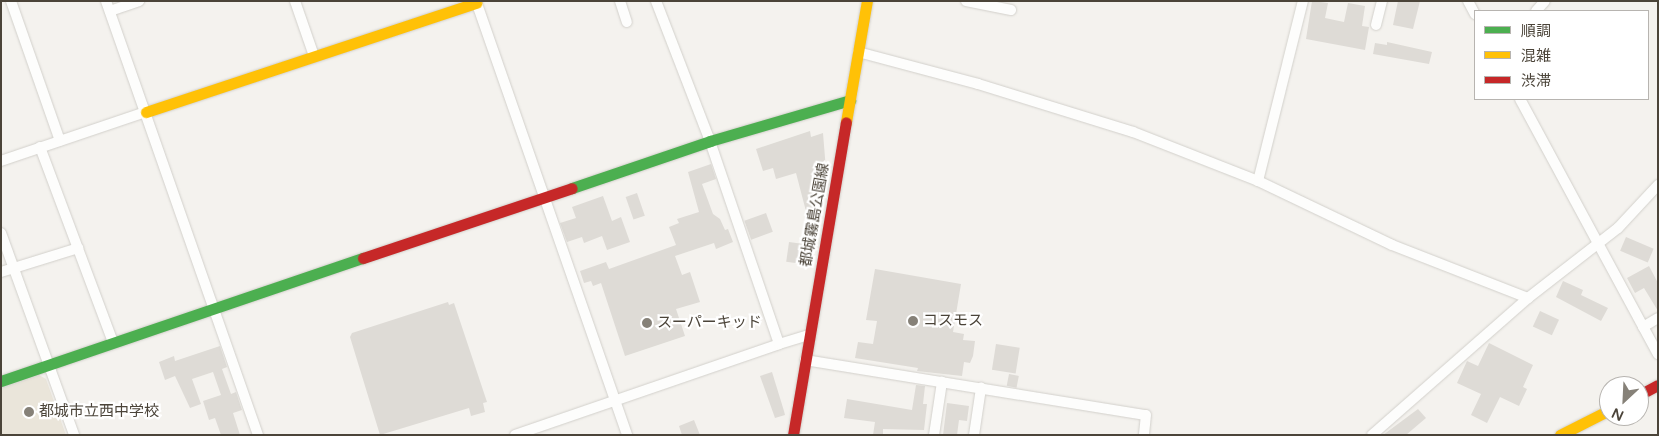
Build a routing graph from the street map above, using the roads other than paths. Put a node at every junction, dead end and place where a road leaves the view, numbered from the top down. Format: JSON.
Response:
{"nodes":[{"id":1,"x":11,"y":1,"type":"edge"},
{"id":2,"x":106,"y":1,"type":"edge"},
{"id":3,"x":139,"y":1,"type":"edge"},
{"id":4,"x":295,"y":1,"type":"edge"},
{"id":5,"x":620,"y":1,"type":"edge"},
{"id":6,"x":656,"y":1,"type":"edge"},
{"id":7,"x":867,"y":1,"type":"edge"},
{"id":8,"x":966,"y":1,"type":"edge"},
{"id":9,"x":1303,"y":1,"type":"edge"},
{"id":10,"x":1382,"y":1,"type":"edge"},
{"id":11,"x":1468,"y":1,"type":"edge"},
{"id":12,"x":478,"y":2,"type":"edge"},
{"id":13,"x":1012,"y":10,"type":"dead end"},
{"id":14,"x":110,"y":12,"type":"junction"},
{"id":15,"x":1474,"y":12,"type":"edge"},
{"id":16,"x":627,"y":22,"type":"dead end"},
{"id":17,"x":1376,"y":25,"type":"dead end"},
{"id":18,"x":858,"y":52,"type":"junction"},
{"id":19,"x":314,"y":56,"type":"junction"},
{"id":20,"x":850,"y":100,"type":"junction"},
{"id":21,"x":1521,"y":100,"type":"edge"},
{"id":22,"x":146,"y":112,"type":"junction"},
{"id":23,"x":60,"y":141,"type":"junction"},
{"id":24,"x":710,"y":141,"type":"junction"},
{"id":25,"x":40,"y":147,"type":"junction"},
{"id":26,"x":1,"y":161,"type":"edge"},
{"id":27,"x":1258,"y":182,"type":"junction"},
{"id":28,"x":1658,"y":185,"type":"edge"},
{"id":29,"x":544,"y":198,"type":"junction"},
{"id":30,"x":1,"y":233,"type":"edge"},
{"id":31,"x":1597,"y":245,"type":"junction"},
{"id":32,"x":78,"y":248,"type":"junction"},
{"id":33,"x":14,"y":268,"type":"junction"},
{"id":34,"x":1,"y":272,"type":"edge"},
{"id":35,"x":1528,"y":298,"type":"junction"},
{"id":36,"x":215,"y":308,"type":"junction"},
{"id":37,"x":1658,"y":318,"type":"edge"},
{"id":38,"x":1643,"y":327,"type":"junction"},
{"id":39,"x":809,"y":335,"type":"junction"},
{"id":40,"x":113,"y":342,"type":"junction"},
{"id":41,"x":779,"y":344,"type":"junction"},
{"id":42,"x":1658,"y":354,"type":"edge"},
{"id":43,"x":805,"y":360,"type":"junction"},
{"id":44,"x":50,"y":365,"type":"junction"},
{"id":45,"x":1,"y":381,"type":"edge"},
{"id":46,"x":942,"y":382,"type":"junction"},
{"id":47,"x":981,"y":388,"type":"junction"},
{"id":48,"x":615,"y":401,"type":"junction"},
{"id":49,"x":1599,"y":415,"type":"edge"},
{"id":50,"x":74,"y":435,"type":"edge"},
{"id":51,"x":258,"y":435,"type":"edge"},
{"id":52,"x":514,"y":435,"type":"edge"},
{"id":53,"x":627,"y":435,"type":"edge"},
{"id":54,"x":793,"y":435,"type":"edge"},
{"id":55,"x":934,"y":435,"type":"edge"},
{"id":56,"x":974,"y":435,"type":"edge"},
{"id":57,"x":1144,"y":435,"type":"edge"},
{"id":58,"x":1372,"y":435,"type":"edge"},
{"id":59,"x":1560,"y":435,"type":"edge"}],
"edges":[{"from":1,"to":23,"type":"street"},
{"from":2,"to":14,"type":"street"},
{"from":3,"to":14,"type":"street"},
{"from":4,"to":19,"type":"street"},
{"from":5,"to":16,"type":"street"},
{"from":6,"to":24,"type":"street"},
{"from":7,"to":18,"type":"main road","name":"都城霧島公園線"},
{"from":8,"to":13,"type":"street"},
{"from":9,"to":27,"type":"street"},
{"from":10,"to":17,"type":"street"},
{"from":11,"to":15,"type":"street"},
{"from":12,"to":19,"type":"main road"},
{"from":12,"to":29,"type":"street"},
{"from":14,"to":22,"type":"street"},
{"from":18,"to":20,"type":"main road","name":"都城霧島公園線"},
{"from":18,"to":27,"type":"street"},
{"from":19,"to":22,"type":"main road"},
{"from":20,"to":24,"type":"main road"},
{"from":20,"to":39,"type":"main road","name":"都城霧島公園線"},
{"from":21,"to":31,"type":"street"},
{"from":22,"to":23,"type":"street"},
{"from":22,"to":36,"type":"street"},
{"from":23,"to":25,"type":"street"},
{"from":24,"to":29,"type":"main road"},
{"from":24,"to":41,"type":"street"},
{"from":25,"to":26,"type":"street"},
{"from":25,"to":32,"type":"street"},
{"from":27,"to":35,"type":"street"},
{"from":28,"to":31,"type":"street"},
{"from":29,"to":36,"type":"main road"},
{"from":29,"to":48,"type":"street"},
{"from":30,"to":33,"type":"street"},
{"from":31,"to":35,"type":"street"},
{"from":31,"to":38,"type":"street"},
{"from":32,"to":33,"type":"street"},
{"from":32,"to":40,"type":"street"},
{"from":33,"to":34,"type":"street"},
{"from":33,"to":44,"type":"street"},
{"from":35,"to":58,"type":"street"},
{"from":36,"to":40,"type":"main road"},
{"from":36,"to":51,"type":"street"},
{"from":37,"to":38,"type":"street"},
{"from":38,"to":42,"type":"street"},
{"from":39,"to":41,"type":"street"},
{"from":39,"to":43,"type":"main road","name":"都城霧島公園線"},
{"from":40,"to":44,"type":"main road"},
{"from":41,"to":48,"type":"street"},
{"from":43,"to":46,"type":"street"},
{"from":43,"to":54,"type":"main road","name":"都城霧島公園線"},
{"from":44,"to":45,"type":"main road"},
{"from":44,"to":50,"type":"street"},
{"from":46,"to":47,"type":"street"},
{"from":46,"to":55,"type":"street"},
{"from":47,"to":56,"type":"street"},
{"from":47,"to":57,"type":"street"},
{"from":48,"to":52,"type":"street"},
{"from":48,"to":53,"type":"street"},
{"from":49,"to":59,"type":"main road"}]}
